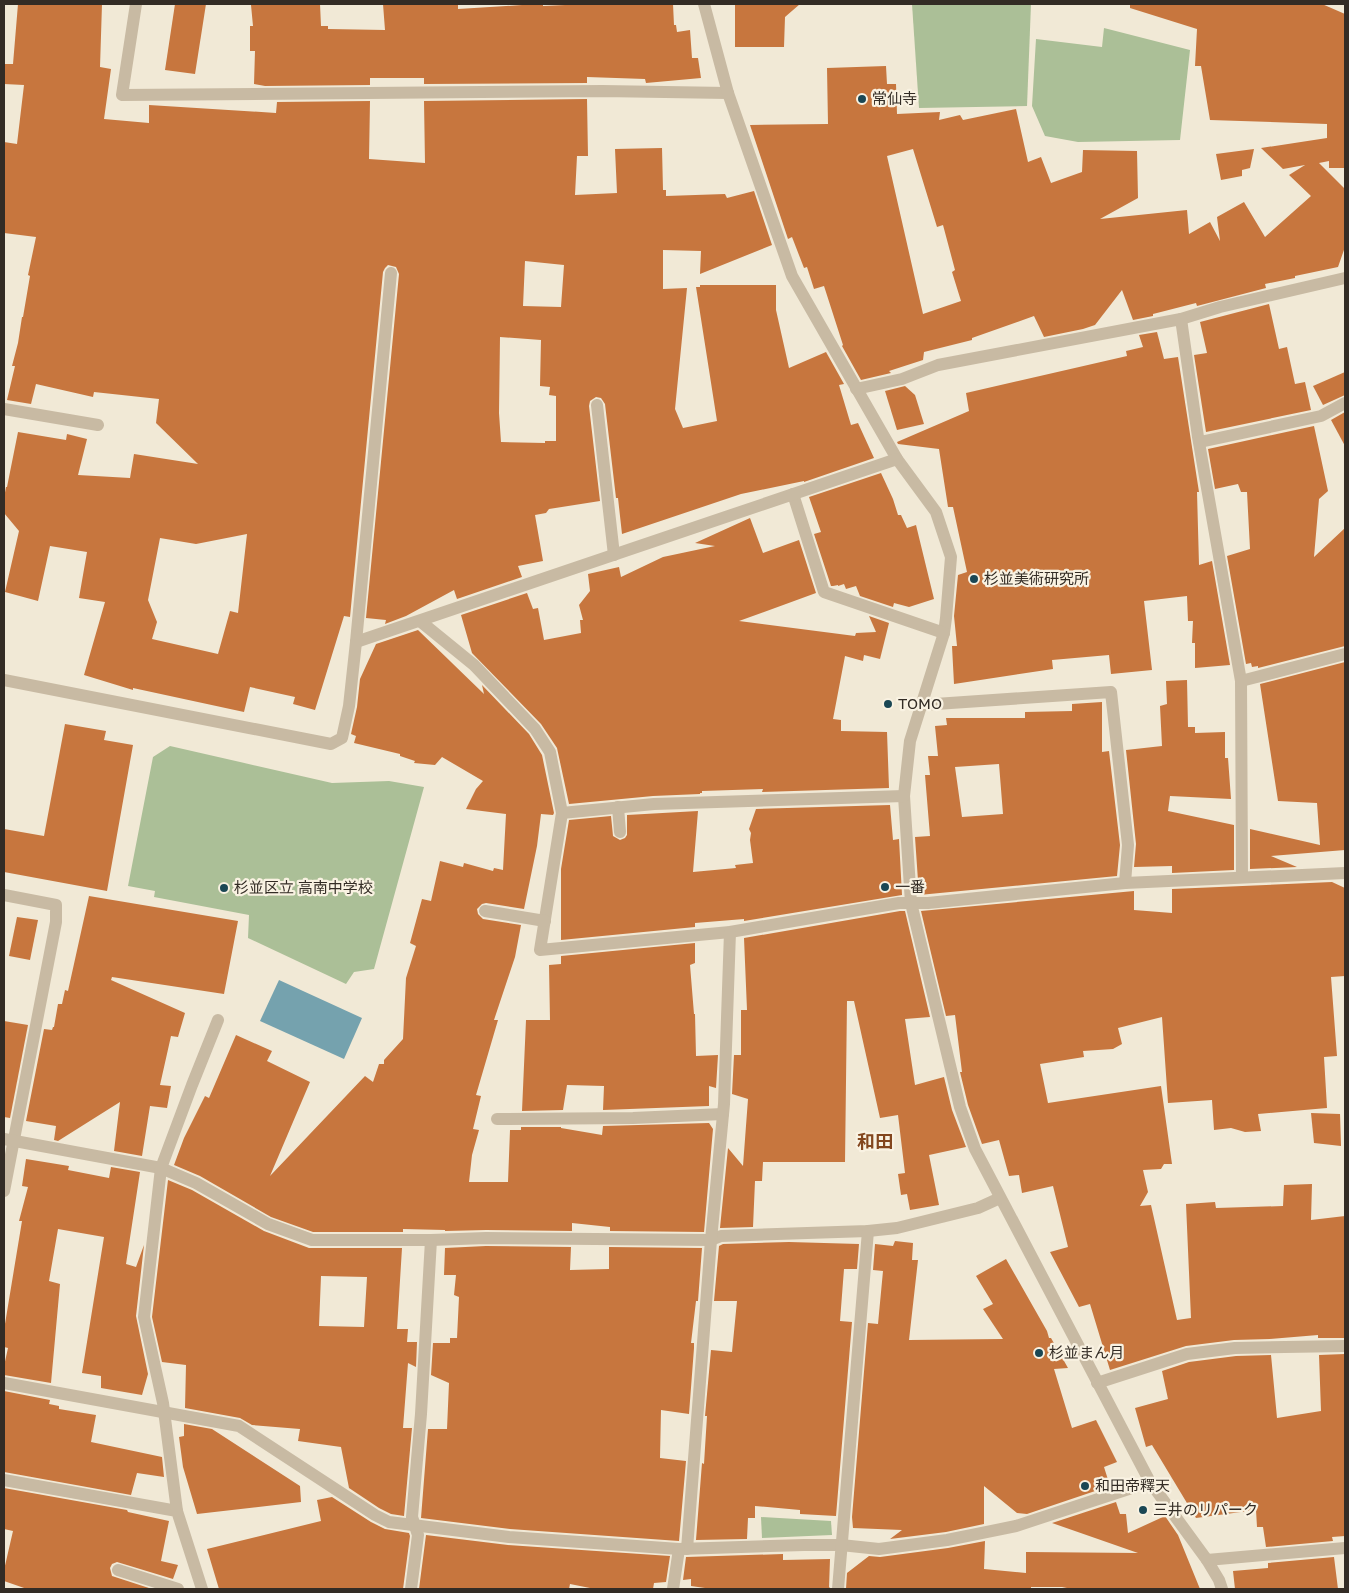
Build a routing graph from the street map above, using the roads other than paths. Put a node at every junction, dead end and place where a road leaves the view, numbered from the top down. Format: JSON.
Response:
{"nodes":[{"id":1,"x":136,"y":4,"type":"edge"},
{"id":2,"x":704,"y":4,"type":"edge"},
{"id":3,"x":728,"y":93,"type":"junction"},
{"id":4,"x":391,"y":273,"type":"dead end"},
{"id":5,"x":1345,"y":278,"type":"edge"},
{"id":6,"x":1181,"y":319,"type":"junction"},
{"id":7,"x":856,"y":389,"type":"junction"},
{"id":8,"x":1345,"y":403,"type":"edge"},
{"id":9,"x":597,"y":405,"type":"dead end"},
{"id":10,"x":4,"y":409,"type":"edge"},
{"id":11,"x":98,"y":425,"type":"dead end"},
{"id":12,"x":1200,"y":442,"type":"junction"},
{"id":13,"x":897,"y":459,"type":"junction"},
{"id":14,"x":793,"y":494,"type":"junction"},
{"id":15,"x":614,"y":555,"type":"junction"},
{"id":16,"x":420,"y":621,"type":"junction"},
{"id":17,"x":944,"y":633,"type":"junction"},
{"id":18,"x":356,"y":642,"type":"junction"},
{"id":19,"x":1345,"y":654,"type":"edge"},
{"id":20,"x":4,"y":680,"type":"edge"},
{"id":21,"x":1241,"y":681,"type":"junction"},
{"id":22,"x":921,"y":705,"type":"junction"},
{"id":23,"x":904,"y":796,"type":"junction"},
{"id":24,"x":618,"y":807,"type":"junction"},
{"id":25,"x":562,"y":812,"type":"junction"},
{"id":26,"x":620,"y":832,"type":"dead end"},
{"id":27,"x":1345,"y":873,"type":"edge"},
{"id":28,"x":1242,"y":878,"type":"junction"},
{"id":29,"x":1125,"y":883,"type":"junction"},
{"id":30,"x":4,"y":895,"type":"edge"},
{"id":31,"x":911,"y":903,"type":"junction"},
{"id":32,"x":485,"y":911,"type":"dead end"},
{"id":33,"x":545,"y":921,"type":"junction"},
{"id":34,"x":730,"y":932,"type":"junction"},
{"id":35,"x":218,"y":1020,"type":"dead end"},
{"id":36,"x":723,"y":1114,"type":"junction"},
{"id":37,"x":497,"y":1119,"type":"dead end"},
{"id":38,"x":8,"y":1140,"type":"edge"},
{"id":39,"x":161,"y":1168,"type":"junction"},
{"id":40,"x":4,"y":1191,"type":"edge"},
{"id":41,"x":1000,"y":1198,"type":"junction"},
{"id":42,"x":868,"y":1231,"type":"junction"},
{"id":43,"x":431,"y":1240,"type":"junction"},
{"id":44,"x":711,"y":1240,"type":"junction"},
{"id":45,"x":1345,"y":1346,"type":"edge"},
{"id":46,"x":4,"y":1383,"type":"edge"},
{"id":47,"x":1097,"y":1383,"type":"junction"},
{"id":48,"x":164,"y":1413,"type":"junction"},
{"id":49,"x":4,"y":1480,"type":"edge"},
{"id":50,"x":1150,"y":1482,"type":"junction"},
{"id":51,"x":178,"y":1511,"type":"junction"},
{"id":52,"x":416,"y":1526,"type":"junction"},
{"id":53,"x":841,"y":1545,"type":"junction"},
{"id":54,"x":1345,"y":1548,"type":"edge"},
{"id":55,"x":683,"y":1549,"type":"junction"},
{"id":56,"x":1207,"y":1560,"type":"junction"},
{"id":57,"x":118,"y":1570,"type":"dead end"},
{"id":58,"x":178,"y":1589,"type":"edge"},
{"id":59,"x":202,"y":1589,"type":"edge"},
{"id":60,"x":411,"y":1589,"type":"edge"},
{"id":61,"x":674,"y":1589,"type":"edge"},
{"id":62,"x":838,"y":1589,"type":"edge"},
{"id":63,"x":1222,"y":1589,"type":"edge"}],
"edges":[{"from":1,"to":3,"type":"street"},
{"from":2,"to":3,"type":"street"},
{"from":3,"to":7,"type":"street"},
{"from":4,"to":18,"type":"street"},
{"from":5,"to":6,"type":"street"},
{"from":6,"to":7,"type":"street"},
{"from":6,"to":12,"type":"street"},
{"from":7,"to":13,"type":"street"},
{"from":8,"to":12,"type":"street"},
{"from":9,"to":15,"type":"street"},
{"from":10,"to":11,"type":"street"},
{"from":12,"to":21,"type":"street"},
{"from":13,"to":14,"type":"street"},
{"from":13,"to":17,"type":"street"},
{"from":14,"to":15,"type":"street"},
{"from":14,"to":17,"type":"street"},
{"from":15,"to":16,"type":"street"},
{"from":16,"to":18,"type":"street"},
{"from":16,"to":25,"type":"street"},
{"from":17,"to":22,"type":"street"},
{"from":18,"to":20,"type":"street"},
{"from":19,"to":21,"type":"street"},
{"from":21,"to":28,"type":"street"},
{"from":22,"to":23,"type":"street"},
{"from":22,"to":29,"type":"street"},
{"from":23,"to":24,"type":"street"},
{"from":23,"to":31,"type":"street"},
{"from":24,"to":25,"type":"street"},
{"from":24,"to":26,"type":"street"},
{"from":25,"to":33,"type":"street"},
{"from":27,"to":28,"type":"street"},
{"from":28,"to":29,"type":"street"},
{"from":29,"to":31,"type":"street"},
{"from":30,"to":38,"type":"street"},
{"from":31,"to":34,"type":"street"},
{"from":31,"to":41,"type":"street"},
{"from":32,"to":33,"type":"street"},
{"from":33,"to":34,"type":"street"},
{"from":34,"to":36,"type":"street"},
{"from":35,"to":39,"type":"street"},
{"from":36,"to":37,"type":"street"},
{"from":36,"to":44,"type":"street"},
{"from":38,"to":39,"type":"street"},
{"from":38,"to":40,"type":"street"},
{"from":39,"to":43,"type":"street"},
{"from":39,"to":48,"type":"street"},
{"from":41,"to":42,"type":"street"},
{"from":41,"to":47,"type":"street"},
{"from":42,"to":44,"type":"street"},
{"from":42,"to":53,"type":"street"},
{"from":43,"to":44,"type":"street"},
{"from":43,"to":52,"type":"street"},
{"from":44,"to":55,"type":"street"},
{"from":45,"to":47,"type":"street"},
{"from":46,"to":48,"type":"street"},
{"from":47,"to":50,"type":"street"},
{"from":48,"to":51,"type":"street"},
{"from":48,"to":52,"type":"street"},
{"from":49,"to":51,"type":"street"},
{"from":50,"to":53,"type":"street"},
{"from":50,"to":56,"type":"street"},
{"from":51,"to":59,"type":"street"},
{"from":52,"to":55,"type":"street"},
{"from":52,"to":60,"type":"street"},
{"from":53,"to":55,"type":"street"},
{"from":53,"to":62,"type":"street"},
{"from":54,"to":56,"type":"street"},
{"from":55,"to":61,"type":"street"},
{"from":56,"to":63,"type":"street"},
{"from":57,"to":58,"type":"street"}]}
